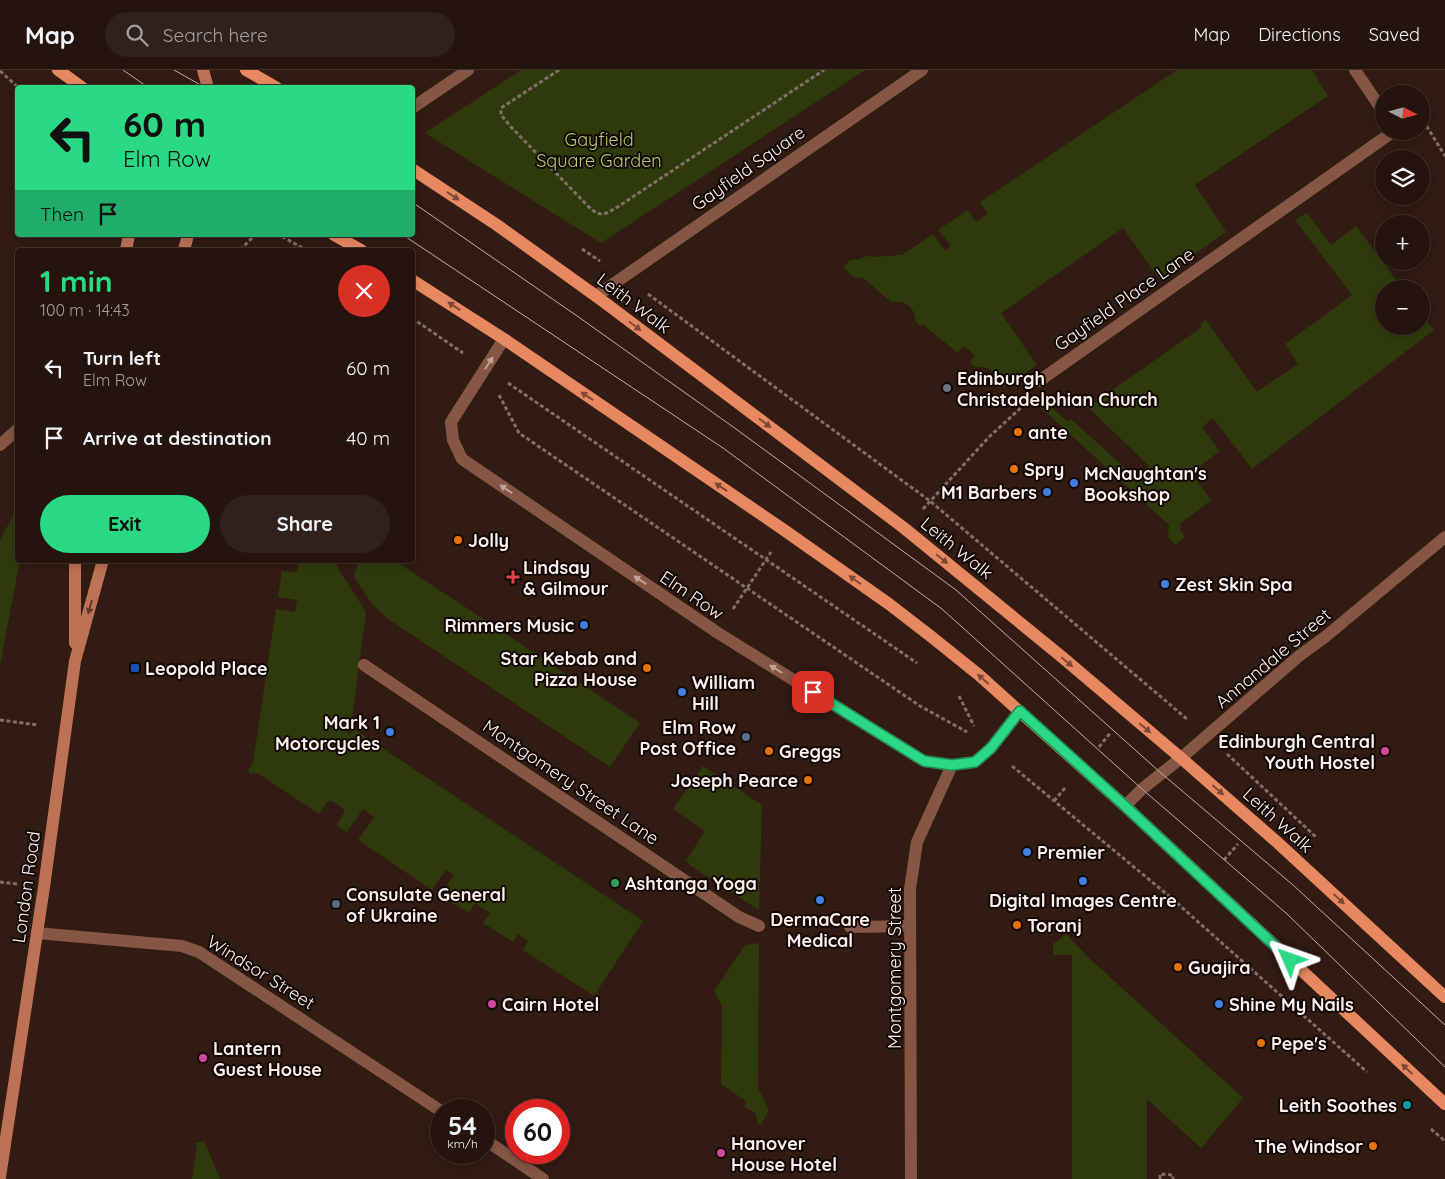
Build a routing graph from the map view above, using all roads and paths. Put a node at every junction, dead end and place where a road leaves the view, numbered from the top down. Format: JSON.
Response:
{"nodes":[{"id":1,"x":58,"y":70,"type":"edge"},
{"id":2,"x":203,"y":70,"type":"edge"},
{"id":3,"x":246,"y":70,"type":"edge"},
{"id":4,"x":468,"y":70,"type":"edge"},
{"id":5,"x":559,"y":70,"type":"edge"},
{"id":6,"x":824,"y":70,"type":"edge"},
{"id":7,"x":922,"y":70,"type":"edge"},
{"id":8,"x":1355,"y":70,"type":"edge"},
{"id":9,"x":0,"y":71,"type":"edge"},
{"id":10,"x":16,"y":85,"type":"edge"},
{"id":11,"x":79,"y":85,"type":"edge"},
{"id":12,"x":207,"y":85,"type":"edge"},
{"id":13,"x":272,"y":85,"type":"edge"},
{"id":14,"x":1375,"y":100,"type":"edge"},
{"id":15,"x":415,"y":106,"type":"edge"},
{"id":16,"x":1430,"y":131,"type":"edge"},
{"id":17,"x":1381,"y":140,"type":"edge"},
{"id":18,"x":1445,"y":156,"type":"edge"},
{"id":19,"x":415,"y":171,"type":"edge"},
{"id":20,"x":253,"y":237,"type":"edge"},
{"id":21,"x":283,"y":237,"type":"edge"},
{"id":22,"x":338,"y":237,"type":"edge"},
{"id":23,"x":242,"y":248,"type":"edge"},
{"id":24,"x":302,"y":248,"type":"edge"},
{"id":25,"x":357,"y":248,"type":"edge"},
{"id":26,"x":415,"y":282,"type":"edge"},
{"id":27,"x":596,"y":296,"type":"junction"},
{"id":28,"x":415,"y":320,"type":"edge"},
{"id":29,"x":504,"y":339,"type":"junction"},
{"id":30,"x":485,"y":368,"type":"junction"},
{"id":31,"x":1039,"y":381,"type":"joint"},
{"id":32,"x":15,"y":432,"type":"edge"},
{"id":33,"x":0,"y":445,"type":"edge"},
{"id":34,"x":904,"y":528,"type":"junction"},
{"id":35,"x":784,"y":530,"type":"junction"},
{"id":36,"x":1445,"y":538,"type":"edge"},
{"id":37,"x":766,"y":560,"type":"junction"},
{"id":38,"x":75,"y":563,"type":"edge"},
{"id":39,"x":102,"y":563,"type":"edge"},
{"id":40,"x":747,"y":588,"type":"junction"},
{"id":41,"x":718,"y":633,"type":"junction"},
{"id":42,"x":75,"y":661,"type":"junction"},
{"id":43,"x":917,"y":663,"type":"dead end"},
{"id":44,"x":364,"y":665,"type":"dead end"},
{"id":45,"x":1148,"y":686,"type":"dead end"},
{"id":46,"x":957,"y":690,"type":"dead end"},
{"id":47,"x":1020,"y":711,"type":"junction"},
{"id":48,"x":1127,"y":712,"type":"junction"},
{"id":49,"x":0,"y":720,"type":"edge"},
{"id":50,"x":66,"y":728,"type":"junction"},
{"id":51,"x":981,"y":740,"type":"junction"},
{"id":52,"x":991,"y":748,"type":"junction"},
{"id":53,"x":1181,"y":758,"type":"junction"},
{"id":54,"x":952,"y":765,"type":"junction"},
{"id":55,"x":1081,"y":768,"type":"junction"},
{"id":56,"x":1276,"y":800,"type":"dead end"},
{"id":57,"x":1054,"y":801,"type":"junction"},
{"id":58,"x":1125,"y":806,"type":"junction"},
{"id":59,"x":1256,"y":824,"type":"junction"},
{"id":60,"x":1206,"y":882,"type":"junction"},
{"id":61,"x":1182,"y":908,"type":"junction"},
{"id":62,"x":759,"y":926,"type":"dead end"},
{"id":63,"x":910,"y":926,"type":"junction"},
{"id":64,"x":850,"y":927,"type":"dead end"},
{"id":65,"x":37,"y":933,"type":"junction"},
{"id":66,"x":1445,"y":997,"type":"edge"},
{"id":67,"x":1372,"y":1076,"type":"dead end"},
{"id":68,"x":430,"y":1104,"type":"edge"},
{"id":69,"x":1445,"y":1104,"type":"edge"},
{"id":70,"x":1430,"y":1128,"type":"dead end"},
{"id":71,"x":1445,"y":1141,"type":"edge"},
{"id":72,"x":495,"y":1146,"type":"edge"},
{"id":73,"x":0,"y":1177,"type":"edge"},
{"id":74,"x":544,"y":1179,"type":"edge"},
{"id":75,"x":911,"y":1179,"type":"edge"},
{"id":76,"x":1160,"y":1179,"type":"edge"},
{"id":77,"x":1173,"y":1179,"type":"edge"}],
"edges":[{"from":1,"to":11,"type":"main road"},
{"from":2,"to":12,"type":"main road"},
{"from":3,"to":13,"type":"main road"},
{"from":4,"to":15,"type":"street"},
{"from":5,"to":6,"type":"path"},
{"from":7,"to":27,"type":"street","name":"Gayfield Square"},
{"from":8,"to":14,"type":"street"},
{"from":9,"to":10,"type":"path"},
{"from":16,"to":18,"type":"path"},
{"from":17,"to":31,"type":"street","name":"Gayfield Place Lane"},
{"from":19,"to":27,"type":"main road","name":"Leith Walk","one_way":true},
{"from":20,"to":23,"type":"path"},
{"from":21,"to":24,"type":"path"},
{"from":22,"to":25,"type":"main road"},
{"from":29,"to":26,"type":"main road","one_way":true},
{"from":27,"to":34,"type":"main road","name":"Leith Walk","one_way":true},
{"from":28,"to":30,"type":"path"},
{"from":30,"to":29,"type":"street","name":"Elm Row","one_way":true},
{"from":35,"to":29,"type":"main road","one_way":true},
{"from":30,"to":37,"type":"path"},
{"from":30,"to":40,"type":"path"},
{"from":41,"to":30,"type":"street","name":"Elm Row","one_way":true},
{"from":31,"to":34,"type":"path"},
{"from":32,"to":33,"type":"street"},
{"from":34,"to":48,"type":"main road","name":"Leith Walk","one_way":true},
{"from":35,"to":37,"type":"path"},
{"from":47,"to":35,"type":"main road","one_way":true},
{"from":36,"to":53,"type":"street","name":"Annandale Street"},
{"from":37,"to":40,"type":"path"},
{"from":37,"to":43,"type":"path"},
{"from":38,"to":42,"type":"main road","name":"London Road"},
{"from":39,"to":42,"type":"main road","name":"London Road","one_way":true},
{"from":40,"to":41,"type":"path"},
{"from":40,"to":51,"type":"path"},
{"from":54,"to":41,"type":"street","name":"Elm Row","one_way":true},
{"from":42,"to":50,"type":"main road","name":"London Road"},
{"from":44,"to":62,"type":"street","name":"Montgomery Street Lane"},
{"from":45,"to":48,"type":"path"},
{"from":46,"to":51,"type":"path"},
{"from":47,"to":52,"type":"street","name":"Elm Row"},
{"from":47,"to":55,"type":"main road"},
{"from":48,"to":53,"type":"main road","name":"Leith Walk","one_way":true},
{"from":48,"to":55,"type":"path"},
{"from":49,"to":50,"type":"path"},
{"from":50,"to":65,"type":"main road","name":"London Road"},
{"from":51,"to":52,"type":"path"},
{"from":52,"to":54,"type":"street","name":"Elm Row"},
{"from":52,"to":57,"type":"path"},
{"from":53,"to":58,"type":"street","name":"Annandale Street"},
{"from":53,"to":59,"type":"main road","name":"Leith Walk","one_way":true},
{"from":54,"to":63,"type":"street","name":"Montgomery Street"},
{"from":55,"to":57,"type":"path"},
{"from":55,"to":58,"type":"main road"},
{"from":56,"to":59,"type":"path"},
{"from":57,"to":61,"type":"path"},
{"from":58,"to":60,"type":"main road"},
{"from":59,"to":60,"type":"path"},
{"from":59,"to":66,"type":"main road","name":"Leith Walk","one_way":true},
{"from":60,"to":61,"type":"path"},
{"from":69,"to":60,"type":"main road","one_way":true},
{"from":61,"to":67,"type":"path"},
{"from":63,"to":64,"type":"street"},
{"from":63,"to":75,"type":"street","name":"Montgomery Street"},
{"from":65,"to":68,"type":"street","name":"Windsor Street"},
{"from":65,"to":73,"type":"main road","name":"London Road"},
{"from":70,"to":71,"type":"path"},
{"from":72,"to":74,"type":"street"},
{"from":76,"to":77,"type":"path"}]}
